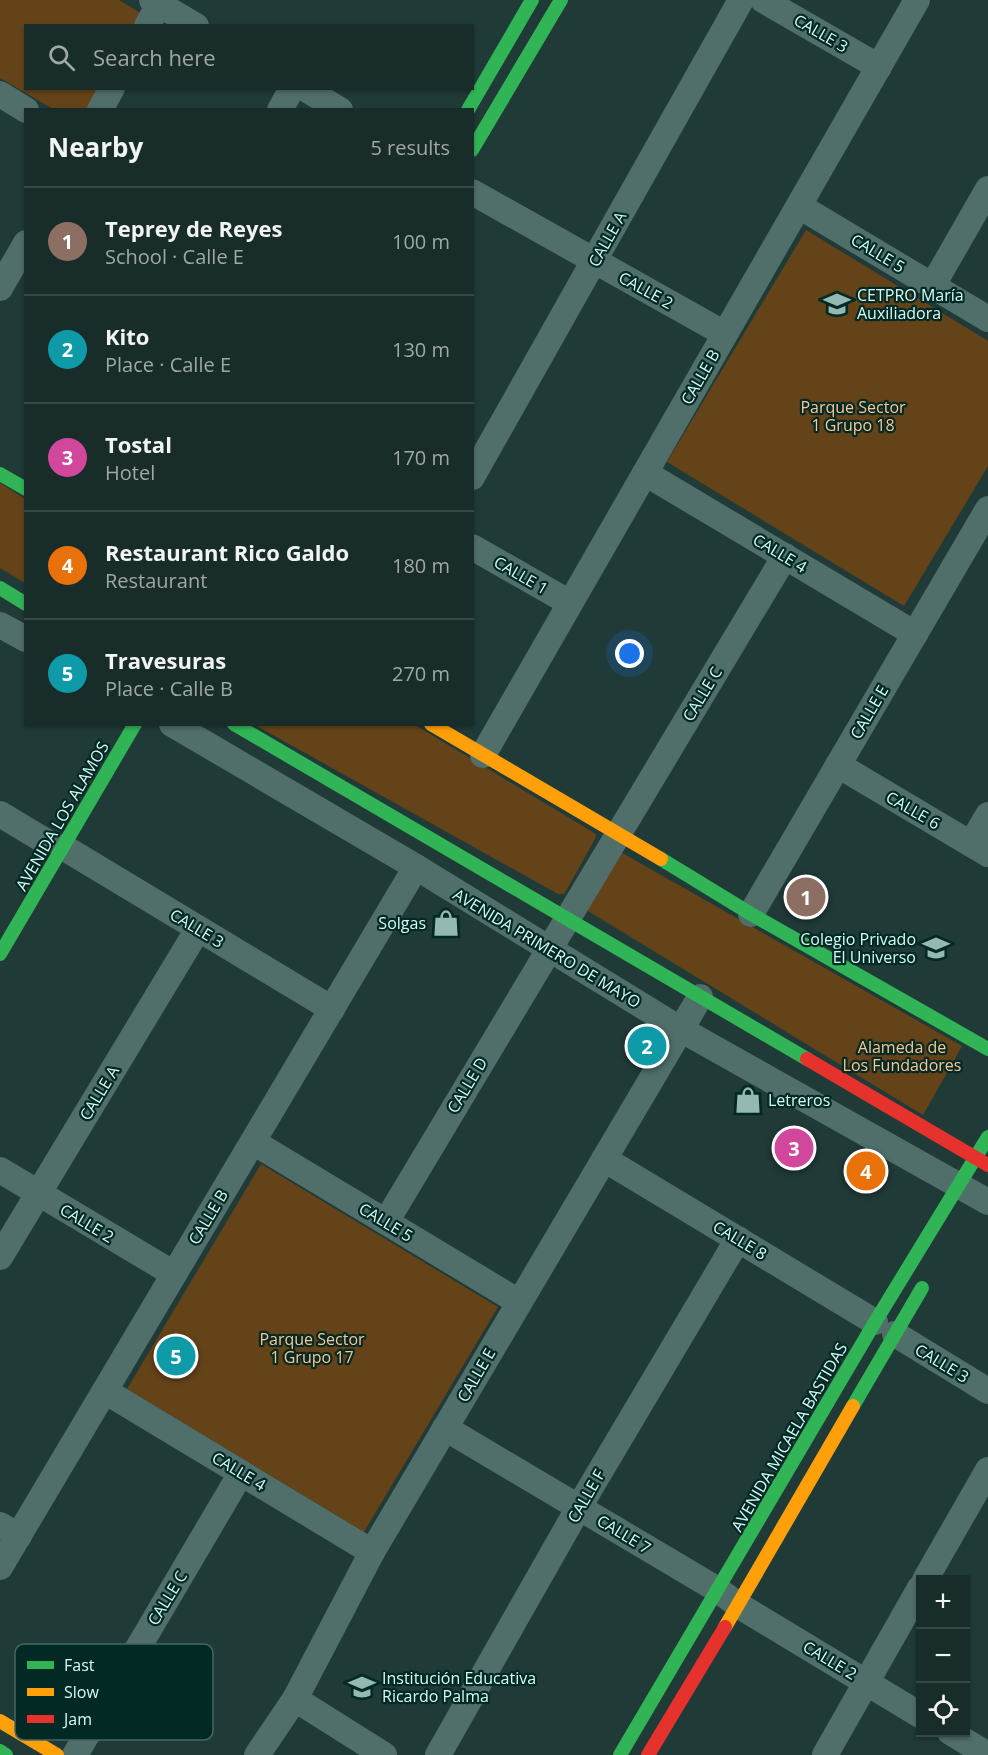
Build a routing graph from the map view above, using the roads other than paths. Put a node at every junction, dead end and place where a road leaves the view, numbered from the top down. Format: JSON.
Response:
{"nodes":[{"id":1,"x":532,"y":0,"type":"edge"},
{"id":2,"x":561,"y":0,"type":"edge"},
{"id":3,"x":741,"y":0,"type":"edge"},
{"id":4,"x":764,"y":0,"type":"edge"},
{"id":5,"x":917,"y":0,"type":"edge"},
{"id":6,"x":153,"y":10,"type":"edge"},
{"id":7,"x":191,"y":24,"type":"edge"},
{"id":8,"x":879,"y":67,"type":"junction"},
{"id":9,"x":111,"y":90,"type":"edge"},
{"id":10,"x":291,"y":90,"type":"edge"},
{"id":11,"x":307,"y":90,"type":"edge"},
{"id":12,"x":0,"y":94,"type":"edge"},
{"id":13,"x":101,"y":108,"type":"edge"},
{"id":14,"x":281,"y":108,"type":"edge"},
{"id":15,"x":337,"y":108,"type":"edge"},
{"id":16,"x":469,"y":108,"type":"edge"},
{"id":17,"x":24,"y":109,"type":"edge"},
{"id":18,"x":474,"y":147,"type":"edge"},
{"id":19,"x":988,"y":189,"type":"edge"},
{"id":20,"x":474,"y":193,"type":"edge"},
{"id":21,"x":799,"y":206,"type":"junction"},
{"id":22,"x":24,"y":248,"type":"edge"},
{"id":23,"x":594,"y":261,"type":"junction"},
{"id":24,"x":10,"y":285,"type":"edge"},
{"id":25,"x":933,"y":285,"type":"junction"},
{"id":26,"x":988,"y":319,"type":"edge"},
{"id":27,"x":725,"y":334,"type":"junction"},
{"id":28,"x":474,"y":473,"type":"edge"},
{"id":29,"x":645,"y":473,"type":"junction"},
{"id":30,"x":0,"y":474,"type":"edge"},
{"id":31,"x":24,"y":488,"type":"edge"},
{"id":32,"x":988,"y":509,"type":"edge"},
{"id":33,"x":474,"y":548,"type":"edge"},
{"id":34,"x":785,"y":556,"type":"junction"},
{"id":35,"x":0,"y":588,"type":"edge"},
{"id":36,"x":24,"y":603,"type":"edge"},
{"id":37,"x":570,"y":603,"type":"junction"},
{"id":38,"x":0,"y":625,"type":"edge"},
{"id":39,"x":915,"y":634,"type":"junction"},
{"id":40,"x":24,"y":638,"type":"edge"},
{"id":41,"x":134,"y":726,"type":"edge"},
{"id":42,"x":175,"y":726,"type":"edge"},
{"id":43,"x":237,"y":726,"type":"edge"},
{"id":44,"x":434,"y":726,"type":"edge"},
{"id":45,"x":483,"y":755,"type":"junction"},
{"id":46,"x":838,"y":765,"type":"junction"},
{"id":47,"x":0,"y":814,"type":"edge"},
{"id":48,"x":988,"y":815,"type":"edge"},
{"id":49,"x":618,"y":833,"type":"junction"},
{"id":50,"x":49,"y":843,"type":"junction"},
{"id":51,"x":980,"y":849,"type":"edge"},
{"id":52,"x":416,"y":867,"type":"junction"},
{"id":53,"x":751,"y":914,"type":"junction"},
{"id":54,"x":566,"y":919,"type":"junction"},
{"id":55,"x":198,"y":929,"type":"junction"},
{"id":56,"x":548,"y":948,"type":"junction"},
{"id":57,"x":0,"y":954,"type":"edge"},
{"id":58,"x":700,"y":997,"type":"junction"},
{"id":59,"x":332,"y":1009,"type":"junction"},
{"id":60,"x":680,"y":1029,"type":"junction"},
{"id":61,"x":988,"y":1049,"type":"edge"},
{"id":62,"x":988,"y":1137,"type":"edge"},
{"id":63,"x":253,"y":1142,"type":"junction"},
{"id":64,"x":975,"y":1158,"type":"junction"},
{"id":65,"x":604,"y":1159,"type":"junction"},
{"id":66,"x":988,"y":1165,"type":"edge"},
{"id":67,"x":0,"y":1170,"type":"edge"},
{"id":68,"x":976,"y":1192,"type":"edge"},
{"id":69,"x":39,"y":1193,"type":"junction"},
{"id":70,"x":386,"y":1222,"type":"junction"},
{"id":71,"x":738,"y":1239,"type":"junction"},
{"id":72,"x":0,"y":1257,"type":"edge"},
{"id":73,"x":929,"y":1274,"type":"dead end"},
{"id":74,"x":174,"y":1275,"type":"junction"},
{"id":75,"x":519,"y":1302,"type":"junction"},
{"id":76,"x":885,"y":1328,"type":"junction"},
{"id":77,"x":105,"y":1391,"type":"junction"},
{"id":78,"x":988,"y":1391,"type":"edge"},
{"id":79,"x":445,"y":1428,"type":"junction"},
{"id":80,"x":988,"y":1470,"type":"edge"},
{"id":81,"x":242,"y":1473,"type":"junction"},
{"id":82,"x":579,"y":1507,"type":"junction"},
{"id":83,"x":9,"y":1530,"type":"edge"},
{"id":84,"x":372,"y":1552,"type":"junction"},
{"id":85,"x":0,"y":1567,"type":"edge"},
{"id":86,"x":928,"y":1575,"type":"edge"},
{"id":87,"x":718,"y":1590,"type":"junction"},
{"id":88,"x":916,"y":1597,"type":"edge"},
{"id":89,"x":738,"y":1605,"type":"junction"},
{"id":90,"x":141,"y":1644,"type":"edge"},
{"id":91,"x":867,"y":1682,"type":"junction"},
{"id":92,"x":295,"y":1700,"type":"junction"},
{"id":93,"x":916,"y":1711,"type":"edge"},
{"id":94,"x":0,"y":1720,"type":"edge"},
{"id":95,"x":15,"y":1729,"type":"edge"},
{"id":96,"x":958,"y":1737,"type":"edge"},
{"id":97,"x":33,"y":1740,"type":"edge"},
{"id":98,"x":84,"y":1740,"type":"edge"},
{"id":99,"x":0,"y":1751,"type":"edge"},
{"id":100,"x":6,"y":1755,"type":"edge"},
{"id":101,"x":57,"y":1755,"type":"edge"},
{"id":102,"x":75,"y":1755,"type":"edge"},
{"id":103,"x":257,"y":1755,"type":"edge"},
{"id":104,"x":384,"y":1755,"type":"edge"},
{"id":105,"x":438,"y":1755,"type":"edge"},
{"id":106,"x":621,"y":1755,"type":"edge"},
{"id":107,"x":648,"y":1755,"type":"edge"},
{"id":108,"x":825,"y":1755,"type":"edge"},
{"id":109,"x":988,"y":1755,"type":"edge"}],
"edges":[{"from":1,"to":16,"type":"main road"},
{"from":2,"to":18,"type":"main road"},
{"from":3,"to":23,"type":"street","name":"CALLE A"},
{"from":4,"to":8,"type":"street","name":"CALLE 3"},
{"from":5,"to":8,"type":"street","name":"CALLE B"},
{"from":6,"to":7,"type":"street"},
{"from":8,"to":21,"type":"street","name":"CALLE B"},
{"from":9,"to":13,"type":"street"},
{"from":10,"to":14,"type":"street"},
{"from":11,"to":15,"type":"street"},
{"from":12,"to":17,"type":"street"},
{"from":19,"to":25,"type":"street"},
{"from":20,"to":23,"type":"street","name":"CALLE 2"},
{"from":21,"to":25,"type":"street","name":"CALLE 5"},
{"from":21,"to":27,"type":"street","name":"CALLE B"},
{"from":22,"to":24,"type":"street"},
{"from":23,"to":27,"type":"street","name":"CALLE 2"},
{"from":23,"to":28,"type":"street","name":"CALLE A"},
{"from":25,"to":26,"type":"street","name":"CALLE 5"},
{"from":27,"to":29,"type":"street","name":"CALLE B"},
{"from":29,"to":34,"type":"street","name":"CALLE 4"},
{"from":29,"to":37,"type":"street","name":"CALLE B"},
{"from":30,"to":31,"type":"main road"},
{"from":32,"to":39,"type":"street","name":"CALLE E"},
{"from":33,"to":37,"type":"street","name":"CALLE 1"},
{"from":34,"to":39,"type":"street","name":"CALLE 4"},
{"from":34,"to":49,"type":"street","name":"CALLE C"},
{"from":35,"to":36,"type":"main road"},
{"from":37,"to":45,"type":"street","name":"CALLE B"},
{"from":38,"to":40,"type":"street"},
{"from":39,"to":46,"type":"street","name":"CALLE E"},
{"from":41,"to":50,"type":"main road","name":"AVENIDA LOS ALAMOS"},
{"from":42,"to":52,"type":"street","name":"AVENIDA PRIMERO DE MAYO"},
{"from":43,"to":54,"type":"main road","name":"AVENIDA PRIMERO DE MAYO"},
{"from":44,"to":45,"type":"main road"},
{"from":45,"to":49,"type":"main road"},
{"from":46,"to":51,"type":"street","name":"CALLE 6"},
{"from":46,"to":53,"type":"street","name":"CALLE E"},
{"from":47,"to":50,"type":"street"},
{"from":48,"to":51,"type":"street"},
{"from":49,"to":53,"type":"main road"},
{"from":49,"to":54,"type":"street","name":"CALLE C"},
{"from":50,"to":55,"type":"street","name":"CALLE 3"},
{"from":50,"to":57,"type":"main road","name":"AVENIDA LOS ALAMOS"},
{"from":52,"to":56,"type":"street","name":"AVENIDA PRIMERO DE MAYO"},
{"from":52,"to":59,"type":"street","name":"CALLE B"},
{"from":53,"to":61,"type":"main road"},
{"from":54,"to":56,"type":"street","name":"CALLE D"},
{"from":54,"to":58,"type":"main road","name":"AVENIDA PRIMERO DE MAYO"},
{"from":55,"to":59,"type":"street","name":"CALLE 3"},
{"from":55,"to":69,"type":"street","name":"CALLE A"},
{"from":56,"to":60,"type":"street","name":"AVENIDA PRIMERO DE MAYO"},
{"from":56,"to":70,"type":"street","name":"CALLE D"},
{"from":58,"to":60,"type":"street","name":"CALLE E"},
{"from":58,"to":64,"type":"main road","name":"AVENIDA PRIMERO DE MAYO"},
{"from":59,"to":63,"type":"street","name":"CALLE B"},
{"from":60,"to":65,"type":"street","name":"CALLE E"},
{"from":60,"to":68,"type":"street","name":"AVENIDA PRIMERO DE MAYO"},
{"from":62,"to":64,"type":"main road","name":"AVENIDA MICAELA BASTIDAS"},
{"from":63,"to":70,"type":"street","name":"CALLE 5"},
{"from":63,"to":74,"type":"street","name":"CALLE B"},
{"from":64,"to":66,"type":"main road","name":"AVENIDA PRIMERO DE MAYO"},
{"from":64,"to":68,"type":"main road","name":"AVENIDA MICAELA BASTIDAS"},
{"from":65,"to":71,"type":"street","name":"CALLE 8"},
{"from":65,"to":75,"type":"street","name":"CALLE E"},
{"from":67,"to":69,"type":"street","name":"CALLE 2"},
{"from":68,"to":76,"type":"main road","name":"AVENIDA MICAELA BASTIDAS"},
{"from":69,"to":72,"type":"street","name":"CALLE A"},
{"from":69,"to":74,"type":"street","name":"CALLE 2"},
{"from":70,"to":75,"type":"street","name":"CALLE 5"},
{"from":71,"to":76,"type":"street","name":"CALLE 8"},
{"from":71,"to":82,"type":"street","name":"CALLE F"},
{"from":73,"to":76,"type":"main road","name":"AVENIDA MICAELA BASTIDAS"},
{"from":74,"to":77,"type":"street","name":"CALLE B"},
{"from":75,"to":79,"type":"street","name":"CALLE E"},
{"from":76,"to":78,"type":"street","name":"CALLE 3"},
{"from":76,"to":87,"type":"main road","name":"AVENIDA MICAELA BASTIDAS"},
{"from":76,"to":89,"type":"main road","name":"AVENIDA MICAELA BASTIDAS"},
{"from":77,"to":81,"type":"street","name":"CALLE 4"},
{"from":77,"to":83,"type":"street","name":"CALLE B"},
{"from":79,"to":82,"type":"street","name":"CALLE 7"},
{"from":79,"to":84,"type":"street","name":"CALLE E"},
{"from":80,"to":86,"type":"street"},
{"from":81,"to":84,"type":"street","name":"CALLE 4"},
{"from":81,"to":90,"type":"street","name":"CALLE C"},
{"from":82,"to":87,"type":"street","name":"CALLE 7"},
{"from":82,"to":105,"type":"street","name":"CALLE F"},
{"from":83,"to":85,"type":"street","name":"CALLE B"},
{"from":84,"to":92,"type":"street","name":"CALLE E"},
{"from":87,"to":89,"type":"street","name":"CALLE 7"},
{"from":87,"to":106,"type":"main road","name":"AVENIDA MICAELA BASTIDAS"},
{"from":88,"to":91,"type":"street"},
{"from":89,"to":91,"type":"street","name":"CALLE 2"},
{"from":89,"to":107,"type":"main road","name":"AVENIDA MICAELA BASTIDAS"},
{"from":91,"to":93,"type":"street","name":"CALLE 2"},
{"from":91,"to":108,"type":"street"},
{"from":92,"to":103,"type":"street","name":"CALLE E"},
{"from":92,"to":104,"type":"street"},
{"from":94,"to":95,"type":"main road"},
{"from":96,"to":109,"type":"street"},
{"from":97,"to":101,"type":"main road"},
{"from":98,"to":102,"type":"street","name":"CALLE C"},
{"from":99,"to":100,"type":"main road"}]}
